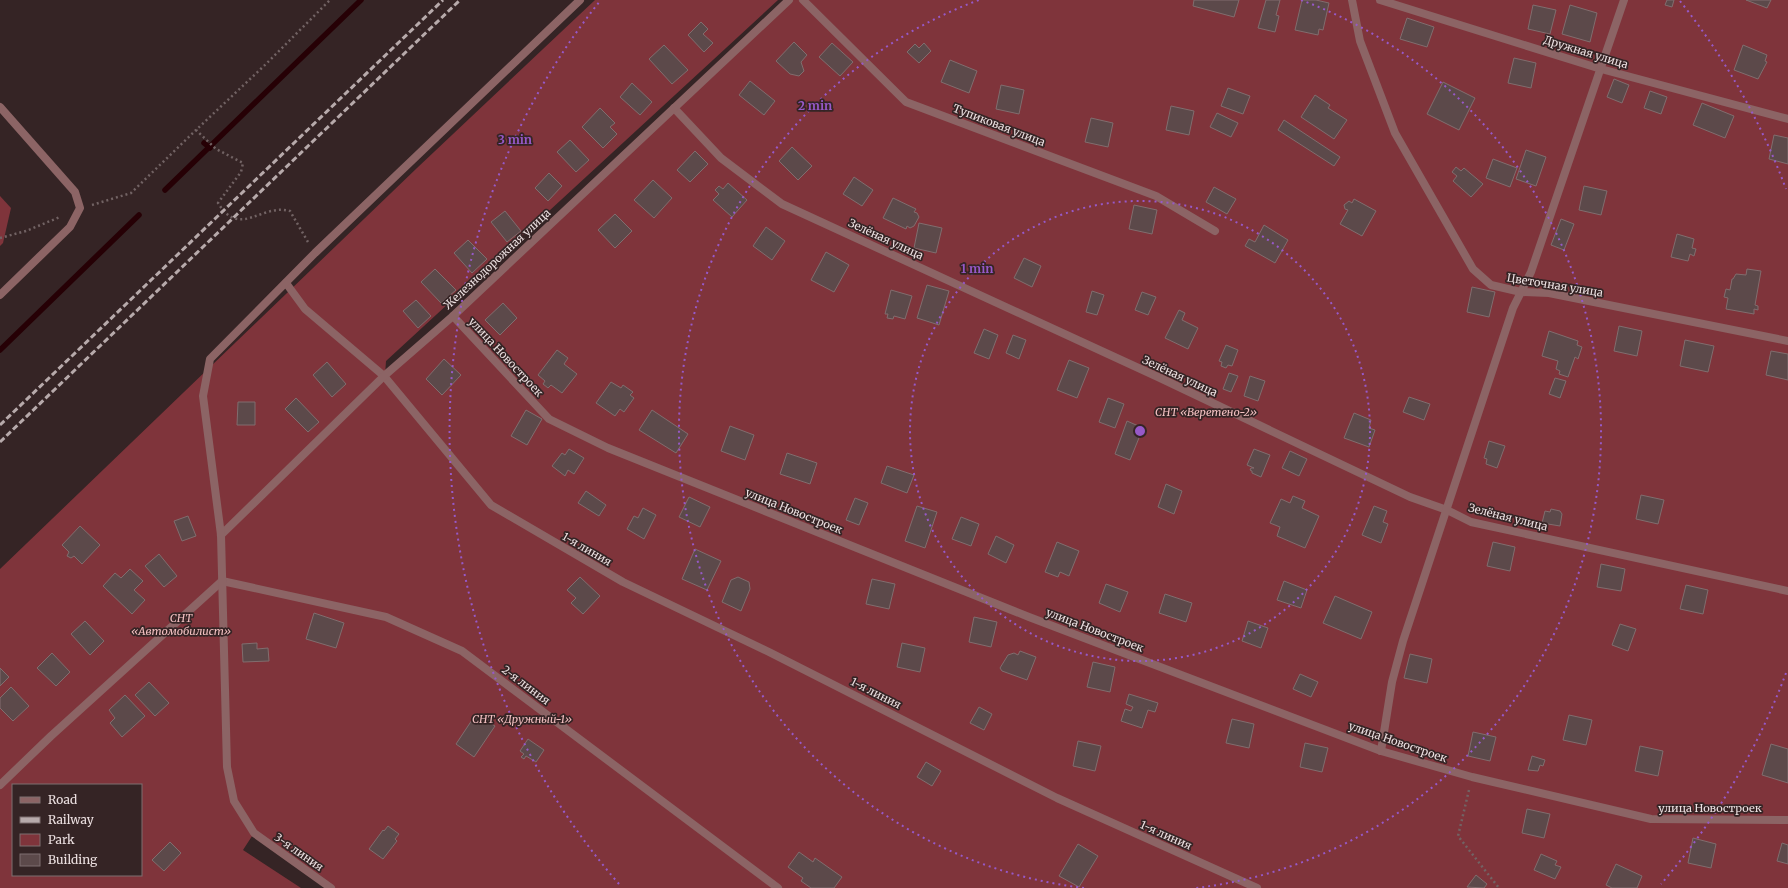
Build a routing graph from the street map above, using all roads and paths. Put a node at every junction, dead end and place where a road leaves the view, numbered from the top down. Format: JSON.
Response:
{"nodes":[{"id":1,"x":330,"y":0,"type":"edge"},
{"id":2,"x":580,"y":0,"type":"edge"},
{"id":3,"x":789,"y":0,"type":"edge"},
{"id":4,"x":803,"y":0,"type":"edge"},
{"id":5,"x":1352,"y":0,"type":"edge"},
{"id":6,"x":1380,"y":0,"type":"edge"},
{"id":7,"x":1624,"y":0,"type":"edge"},
{"id":8,"x":1601,"y":69,"type":"junction"},
{"id":9,"x":0,"y":107,"type":"edge"},
{"id":10,"x":674,"y":108,"type":"junction"},
{"id":11,"x":1788,"y":119,"type":"edge"},
{"id":12,"x":196,"y":130,"type":"junction"},
{"id":13,"x":80,"y":208,"type":"junction"},
{"id":14,"x":1215,"y":231,"type":"dead end"},
{"id":15,"x":0,"y":238,"type":"edge"},
{"id":16,"x":315,"y":253,"type":"junction"},
{"id":17,"x":286,"y":283,"type":"junction"},
{"id":18,"x":1522,"y":292,"type":"junction"},
{"id":19,"x":0,"y":295,"type":"edge"},
{"id":20,"x":453,"y":316,"type":"junction"},
{"id":21,"x":1788,"y":341,"type":"edge"},
{"id":22,"x":384,"y":376,"type":"junction"},
{"id":23,"x":1447,"y":510,"type":"junction"},
{"id":24,"x":221,"y":535,"type":"junction"},
{"id":25,"x":222,"y":582,"type":"junction"},
{"id":26,"x":1788,"y":591,"type":"edge"},
{"id":27,"x":1381,"y":751,"type":"junction"},
{"id":28,"x":1472,"y":777,"type":"junction"},
{"id":29,"x":0,"y":785,"type":"edge"},
{"id":30,"x":1788,"y":820,"type":"edge"},
{"id":31,"x":331,"y":888,"type":"edge"},
{"id":32,"x":778,"y":888,"type":"edge"},
{"id":33,"x":1257,"y":888,"type":"edge"},
{"id":34,"x":1499,"y":888,"type":"edge"}],
"edges":[{"from":1,"to":12,"type":"path"},
{"from":2,"to":16,"type":"street"},
{"from":3,"to":10,"type":"street","name":"Железнодорожная улица"},
{"from":4,"to":14,"type":"street","name":"Тупиковая улица"},
{"from":5,"to":18,"type":"street","name":"Цветочная улица"},
{"from":6,"to":8,"type":"street","name":"Дружная улица"},
{"from":7,"to":8,"type":"street"},
{"from":8,"to":11,"type":"street","name":"Дружная улица"},
{"from":8,"to":18,"type":"street"},
{"from":9,"to":13,"type":"street"},
{"from":10,"to":20,"type":"street","name":"Железнодорожная улица"},
{"from":10,"to":23,"type":"street","name":"Зелёная улица"},
{"from":12,"to":13,"type":"path"},
{"from":12,"to":16,"type":"path"},
{"from":13,"to":15,"type":"path"},
{"from":13,"to":19,"type":"street"},
{"from":16,"to":17,"type":"street"},
{"from":17,"to":22,"type":"street","name":"1-я линия"},
{"from":17,"to":24,"type":"street"},
{"from":18,"to":21,"type":"street","name":"Цветочная улица"},
{"from":18,"to":23,"type":"street"},
{"from":20,"to":22,"type":"street","name":"Железнодорожная улица"},
{"from":20,"to":27,"type":"street","name":"улица Новостроек"},
{"from":22,"to":24,"type":"street","name":"Железнодорожная улица"},
{"from":22,"to":33,"type":"street","name":"1-я линия"},
{"from":23,"to":26,"type":"street","name":"Зелёная улица"},
{"from":23,"to":27,"type":"street"},
{"from":24,"to":25,"type":"street"},
{"from":25,"to":29,"type":"street"},
{"from":25,"to":31,"type":"street","name":"3-я линия"},
{"from":25,"to":32,"type":"street","name":"2-я линия"},
{"from":27,"to":28,"type":"street","name":"улица Новостроек"},
{"from":28,"to":30,"type":"street","name":"улица Новостроек"},
{"from":28,"to":34,"type":"path"}]}
